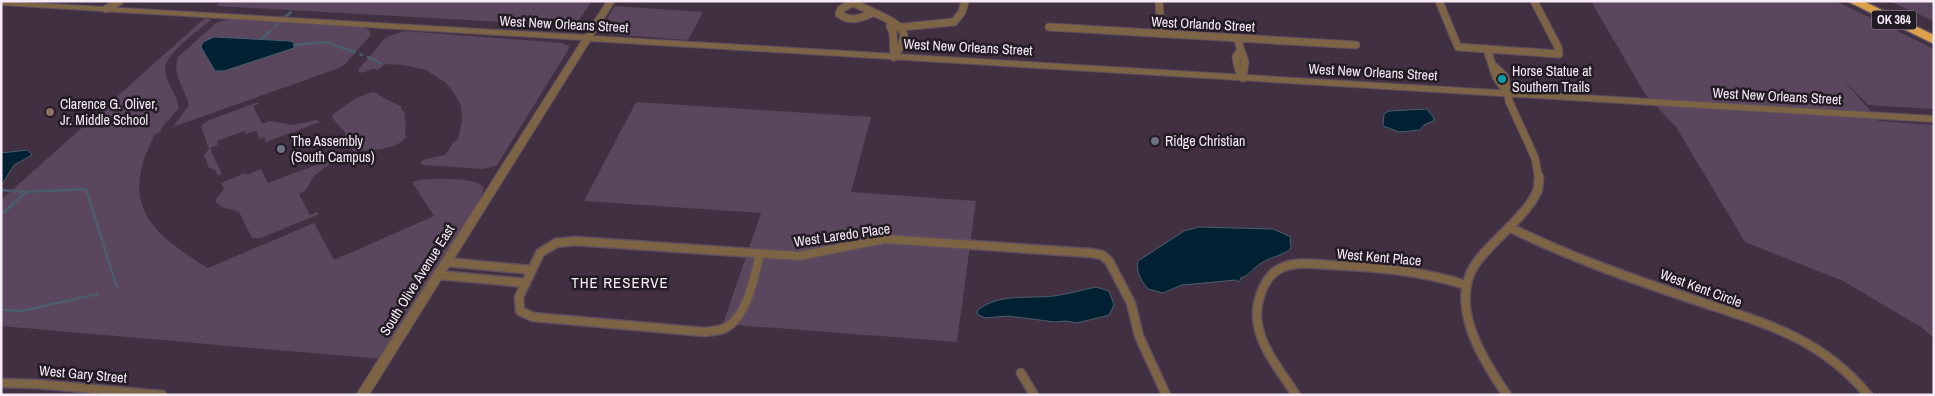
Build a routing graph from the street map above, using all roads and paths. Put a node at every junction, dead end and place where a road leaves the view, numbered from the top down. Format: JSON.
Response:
{"nodes":[{"id":1,"x":112,"y":1,"type":"edge"},
{"id":2,"x":120,"y":1,"type":"edge"},
{"id":3,"x":611,"y":1,"type":"edge"},
{"id":4,"x":965,"y":1,"type":"edge"},
{"id":5,"x":1159,"y":1,"type":"edge"},
{"id":6,"x":1439,"y":1,"type":"edge"},
{"id":7,"x":1534,"y":1,"type":"edge"},
{"id":8,"x":1854,"y":1,"type":"edge"},
{"id":9,"x":1876,"y":1,"type":"edge"},
{"id":10,"x":852,"y":2,"type":"edge"},
{"id":11,"x":1,"y":3,"type":"edge"},
{"id":12,"x":106,"y":9,"type":"junction"},
{"id":13,"x":872,"y":13,"type":"junction"},
{"id":14,"x":887,"y":20,"type":"junction"},
{"id":15,"x":902,"y":26,"type":"junction"},
{"id":16,"x":1049,"y":27,"type":"dead end"},
{"id":17,"x":892,"y":28,"type":"junction"},
{"id":18,"x":1934,"y":29,"type":"edge"},
{"id":19,"x":1161,"y":34,"type":"junction"},
{"id":20,"x":1237,"y":38,"type":"junction"},
{"id":21,"x":587,"y":39,"type":"junction"},
{"id":22,"x":892,"y":40,"type":"junction"},
{"id":23,"x":1934,"y":40,"type":"edge"},
{"id":24,"x":903,"y":41,"type":"junction"},
{"id":25,"x":1356,"y":45,"type":"dead end"},
{"id":26,"x":1487,"y":49,"type":"junction"},
{"id":27,"x":894,"y":57,"type":"junction"},
{"id":28,"x":1243,"y":78,"type":"junction"},
{"id":29,"x":1507,"y":93,"type":"junction"},
{"id":30,"x":1934,"y":119,"type":"edge"},
{"id":31,"x":1509,"y":228,"type":"junction"},
{"id":32,"x":760,"y":254,"type":"junction"},
{"id":33,"x":446,"y":262,"type":"junction"},
{"id":34,"x":532,"y":270,"type":"junction"},
{"id":35,"x":438,"y":275,"type":"junction"},
{"id":36,"x":526,"y":283,"type":"junction"},
{"id":37,"x":1466,"y":285,"type":"junction"},
{"id":38,"x":1021,"y":373,"type":"dead end"},
{"id":39,"x":1,"y":383,"type":"edge"},
{"id":40,"x":162,"y":395,"type":"edge"},
{"id":41,"x":362,"y":395,"type":"edge"},
{"id":42,"x":1034,"y":395,"type":"edge"},
{"id":43,"x":1166,"y":395,"type":"edge"},
{"id":44,"x":1296,"y":395,"type":"edge"},
{"id":45,"x":1508,"y":395,"type":"edge"},
{"id":46,"x":1868,"y":395,"type":"edge"}],
"edges":[{"from":1,"to":12,"type":"street"},
{"from":2,"to":12,"type":"street"},
{"from":3,"to":21,"type":"street","name":"South Olive Avenue East"},
{"from":4,"to":15,"type":"street"},
{"from":5,"to":19,"type":"street"},
{"from":6,"to":26,"type":"street"},
{"from":7,"to":26,"type":"street"},
{"from":8,"to":23,"type":"highway","number":"OK 364"},
{"from":9,"to":18,"type":"highway","number":"OK 364"},
{"from":10,"to":13,"type":"street"},
{"from":10,"to":13,"type":"street"},
{"from":11,"to":12,"type":"street","name":"West New Orleans Street"},
{"from":12,"to":21,"type":"street","name":"West New Orleans Street"},
{"from":13,"to":14,"type":"street"},
{"from":14,"to":15,"type":"street"},
{"from":14,"to":17,"type":"street"},
{"from":15,"to":17,"type":"street"},
{"from":15,"to":24,"type":"street"},
{"from":16,"to":19,"type":"street","name":"West Orlando Street"},
{"from":17,"to":22,"type":"street"},
{"from":19,"to":20,"type":"street","name":"West Orlando Street"},
{"from":20,"to":25,"type":"street","name":"West Orlando Street"},
{"from":20,"to":28,"type":"street"},
{"from":21,"to":27,"type":"street","name":"West New Orleans Street"},
{"from":21,"to":33,"type":"street","name":"South Olive Avenue East"},
{"from":22,"to":24,"type":"street"},
{"from":22,"to":27,"type":"street"},
{"from":24,"to":27,"type":"street"},
{"from":26,"to":29,"type":"street"},
{"from":27,"to":28,"type":"street","name":"West New Orleans Street"},
{"from":28,"to":29,"type":"street","name":"West New Orleans Street"},
{"from":29,"to":30,"type":"street","name":"West New Orleans Street"},
{"from":29,"to":31,"type":"street"},
{"from":31,"to":37,"type":"street"},
{"from":31,"to":46,"type":"street","name":"West Kent Circle"},
{"from":32,"to":34,"type":"street","name":"West Laredo Place"},
{"from":32,"to":36,"type":"street"},
{"from":32,"to":43,"type":"street","name":"West Laredo Place"},
{"from":33,"to":34,"type":"street"},
{"from":33,"to":35,"type":"street","name":"South Olive Avenue East"},
{"from":34,"to":36,"type":"street"},
{"from":35,"to":36,"type":"street"},
{"from":35,"to":41,"type":"street","name":"South Olive Avenue East"},
{"from":37,"to":44,"type":"street","name":"West Kent Place"},
{"from":37,"to":45,"type":"street"},
{"from":38,"to":42,"type":"street"},
{"from":39,"to":40,"type":"street","name":"West Gary Street"}]}
